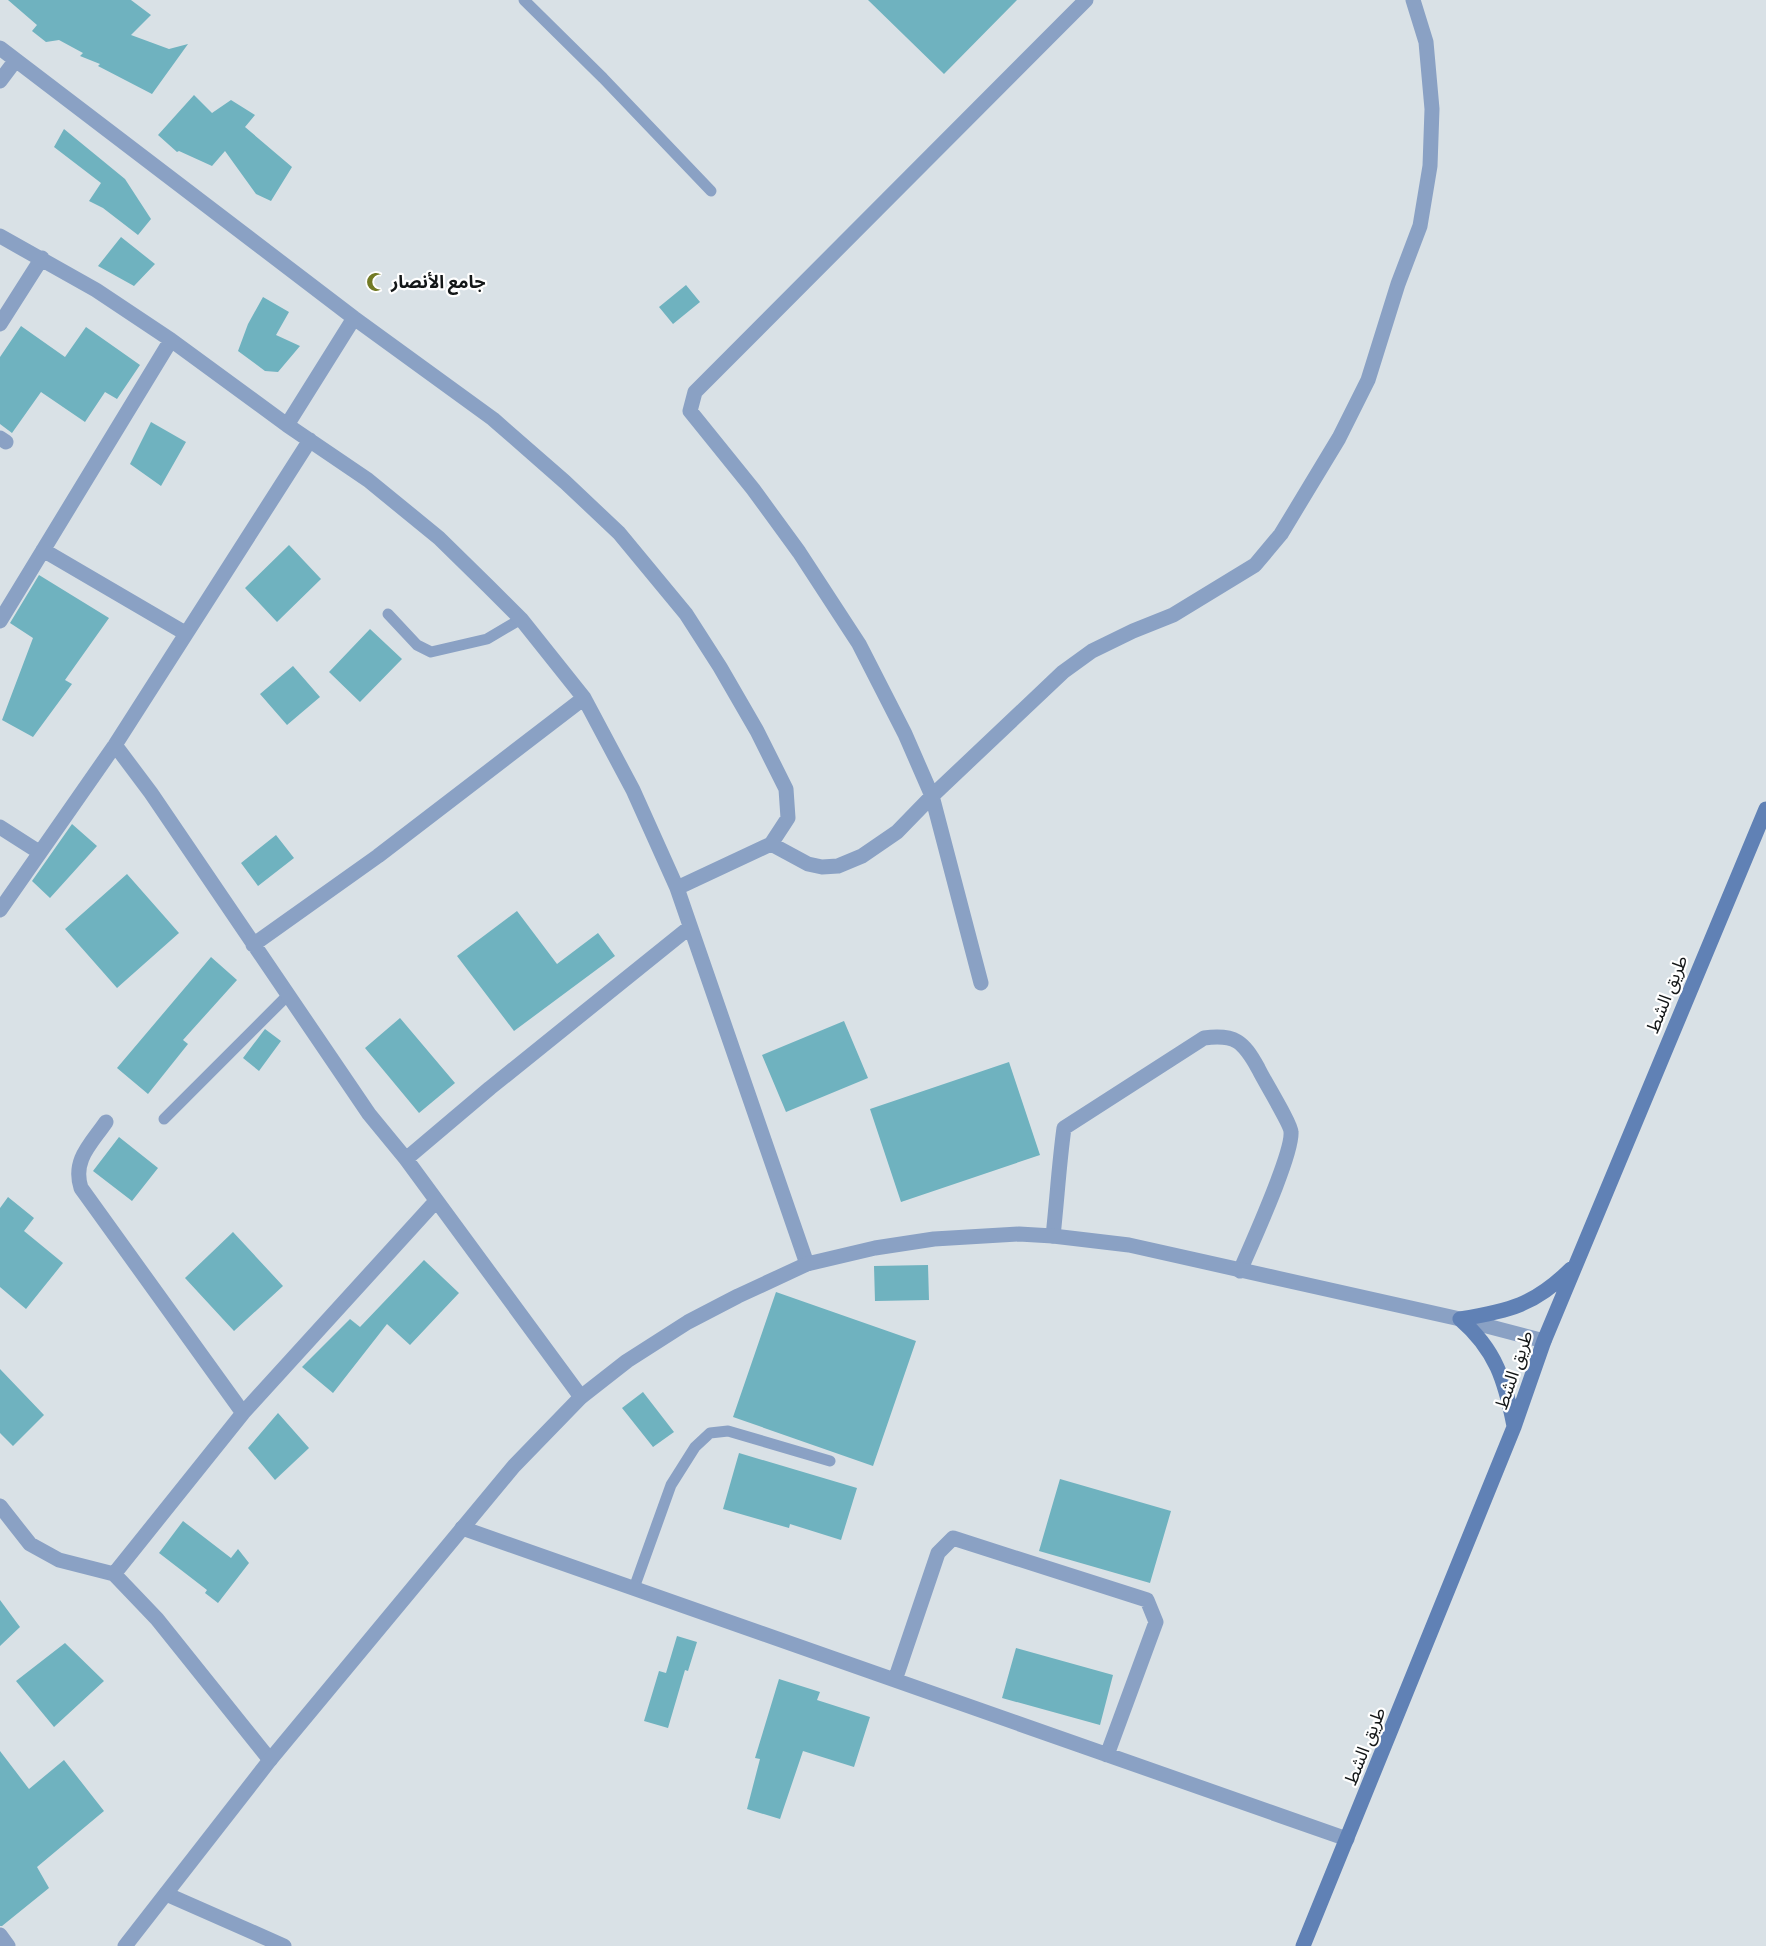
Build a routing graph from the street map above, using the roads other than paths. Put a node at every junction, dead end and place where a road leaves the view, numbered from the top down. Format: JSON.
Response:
{"nodes":[{"id":1,"x":524,"y":0,"type":"edge"},
{"id":2,"x":1086,"y":0,"type":"edge"},
{"id":3,"x":1413,"y":0,"type":"edge"},
{"id":4,"x":0,"y":48,"type":"edge"},
{"id":5,"x":15,"y":60,"type":"junction"},
{"id":6,"x":0,"y":81,"type":"edge"},
{"id":7,"x":711,"y":191,"type":"dead end"},
{"id":8,"x":0,"y":236,"type":"edge"},
{"id":9,"x":42,"y":258,"type":"junction"},
{"id":10,"x":354,"y":318,"type":"junction"},
{"id":11,"x":0,"y":324,"type":"edge"},
{"id":12,"x":172,"y":340,"type":"junction"},
{"id":13,"x":287,"y":425,"type":"junction"},
{"id":14,"x":310,"y":440,"type":"junction"},
{"id":15,"x":43,"y":550,"type":"junction"},
{"id":16,"x":388,"y":614,"type":"dead end"},
{"id":17,"x":521,"y":620,"type":"junction"},
{"id":18,"x":0,"y":621,"type":"edge"},
{"id":19,"x":185,"y":633,"type":"junction"},
{"id":20,"x":584,"y":698,"type":"junction"},
{"id":21,"x":115,"y":745,"type":"junction"},
{"id":22,"x":932,"y":796,"type":"junction"},
{"id":23,"x":1766,"y":809,"type":"edge"},
{"id":24,"x":0,"y":826,"type":"edge"},
{"id":25,"x":771,"y":844,"type":"junction"},
{"id":26,"x":39,"y":852,"type":"junction"},
{"id":27,"x":677,"y":888,"type":"junction"},
{"id":28,"x":0,"y":910,"type":"edge"},
{"id":29,"x":690,"y":927,"type":"junction"},
{"id":30,"x":253,"y":945,"type":"junction"},
{"id":31,"x":981,"y":983,"type":"dead end"},
{"id":32,"x":288,"y":996,"type":"junction"},
{"id":33,"x":164,"y":1119,"type":"dead end"},
{"id":34,"x":106,"y":1122,"type":"dead end"},
{"id":35,"x":406,"y":1159,"type":"junction"},
{"id":36,"x":436,"y":1201,"type":"junction"},
{"id":37,"x":1053,"y":1236,"type":"junction"},
{"id":38,"x":808,"y":1264,"type":"junction"},
{"id":39,"x":1576,"y":1265,"type":"junction"},
{"id":40,"x":1240,"y":1270,"type":"junction"},
{"id":41,"x":1460,"y":1318,"type":"junction"},
{"id":42,"x":1544,"y":1341,"type":"junction"},
{"id":43,"x":581,"y":1397,"type":"junction"},
{"id":44,"x":243,"y":1413,"type":"junction"},
{"id":45,"x":1514,"y":1428,"type":"junction"},
{"id":46,"x":830,"y":1462,"type":"dead end"},
{"id":47,"x":0,"y":1506,"type":"edge"},
{"id":48,"x":462,"y":1528,"type":"junction"},
{"id":49,"x":114,"y":1574,"type":"junction"},
{"id":50,"x":634,"y":1588,"type":"junction"},
{"id":51,"x":895,"y":1680,"type":"junction"},
{"id":52,"x":1107,"y":1755,"type":"junction"},
{"id":53,"x":270,"y":1760,"type":"junction"},
{"id":54,"x":1347,"y":1839,"type":"junction"},
{"id":55,"x":166,"y":1894,"type":"junction"},
{"id":56,"x":0,"y":1936,"type":"edge"},
{"id":57,"x":8,"y":1946,"type":"edge"},
{"id":58,"x":125,"y":1946,"type":"edge"},
{"id":59,"x":284,"y":1946,"type":"edge"},
{"id":60,"x":1302,"y":1946,"type":"edge"}],
"edges":[{"from":1,"to":7,"type":"lane"},
{"from":2,"to":22,"type":"street"},
{"from":3,"to":22,"type":"street"},
{"from":4,"to":5,"type":"street"},
{"from":5,"to":6,"type":"street"},
{"from":5,"to":10,"type":"street"},
{"from":8,"to":9,"type":"street"},
{"from":9,"to":11,"type":"street"},
{"from":9,"to":12,"type":"street"},
{"from":10,"to":13,"type":"street"},
{"from":10,"to":25,"type":"street"},
{"from":12,"to":13,"type":"street"},
{"from":12,"to":15,"type":"street"},
{"from":13,"to":14,"type":"street"},
{"from":14,"to":17,"type":"street"},
{"from":14,"to":19,"type":"street"},
{"from":15,"to":18,"type":"street"},
{"from":15,"to":19,"type":"street"},
{"from":16,"to":17,"type":"lane"},
{"from":17,"to":20,"type":"street"},
{"from":19,"to":21,"type":"street"},
{"from":20,"to":27,"type":"street"},
{"from":20,"to":30,"type":"street"},
{"from":21,"to":26,"type":"street"},
{"from":21,"to":30,"type":"street"},
{"from":22,"to":25,"type":"street"},
{"from":22,"to":31,"type":"street"},
{"from":23,"to":39,"type":"main road","name":"طريق الشط"},
{"from":24,"to":26,"type":"street"},
{"from":25,"to":27,"type":"street"},
{"from":26,"to":28,"type":"street"},
{"from":27,"to":29,"type":"street"},
{"from":29,"to":35,"type":"street"},
{"from":29,"to":38,"type":"street"},
{"from":30,"to":32,"type":"street"},
{"from":32,"to":33,"type":"lane"},
{"from":32,"to":35,"type":"street"},
{"from":34,"to":44,"type":"street"},
{"from":35,"to":36,"type":"street"},
{"from":36,"to":43,"type":"street"},
{"from":36,"to":44,"type":"street"},
{"from":37,"to":38,"type":"street"},
{"from":37,"to":40,"type":"street"},
{"from":37,"to":40,"type":"street"},
{"from":38,"to":43,"type":"street"},
{"from":39,"to":41,"type":"main road"},
{"from":39,"to":42,"type":"main road","name":"طريق الشط"},
{"from":40,"to":41,"type":"street"},
{"from":41,"to":42,"type":"street"},
{"from":41,"to":45,"type":"main road"},
{"from":42,"to":45,"type":"main road","name":"طريق الشط"},
{"from":43,"to":48,"type":"street"},
{"from":44,"to":49,"type":"street"},
{"from":45,"to":54,"type":"main road","name":"طريق الشط"},
{"from":46,"to":50,"type":"lane"},
{"from":47,"to":49,"type":"street"},
{"from":48,"to":50,"type":"street"},
{"from":48,"to":53,"type":"street"},
{"from":49,"to":53,"type":"street"},
{"from":50,"to":51,"type":"street"},
{"from":51,"to":52,"type":"street"},
{"from":51,"to":52,"type":"street"},
{"from":52,"to":54,"type":"street"},
{"from":53,"to":55,"type":"street"},
{"from":54,"to":60,"type":"main road","name":"طريق الشط"},
{"from":55,"to":58,"type":"street"},
{"from":55,"to":59,"type":"street"},
{"from":56,"to":57,"type":"street"}]}
